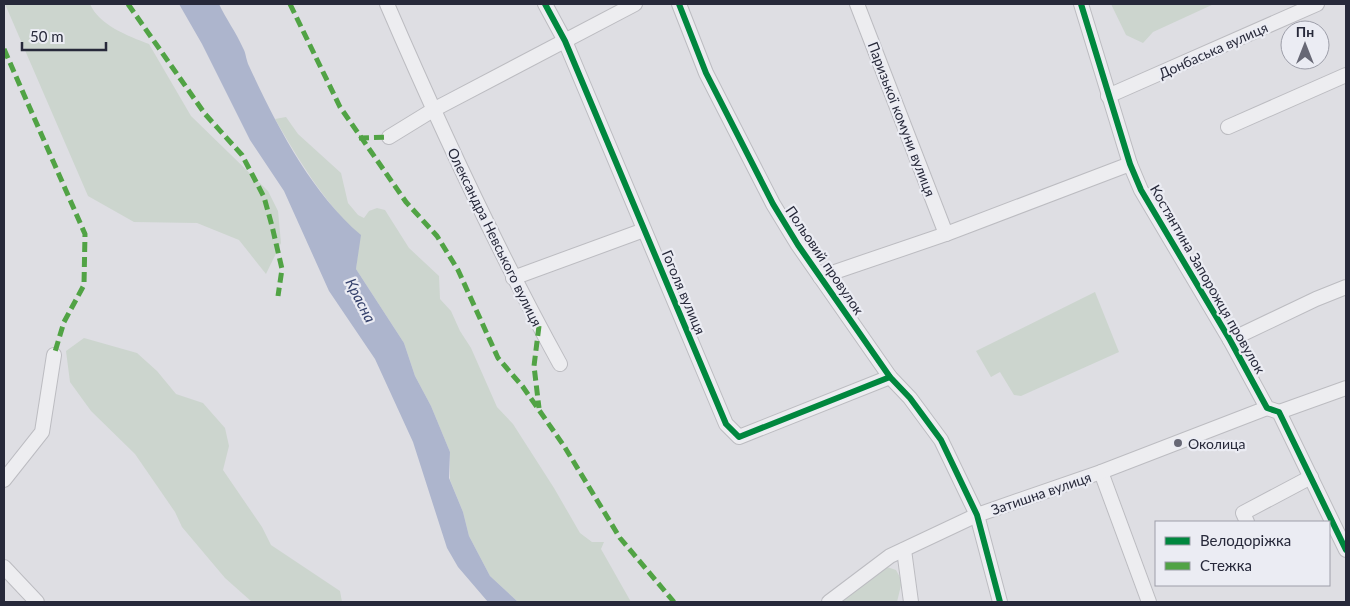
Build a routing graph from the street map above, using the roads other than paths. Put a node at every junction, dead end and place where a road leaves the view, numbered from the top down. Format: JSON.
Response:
{"nodes":[{"id":1,"x":387,"y":4,"type":"edge"},
{"id":2,"x":545,"y":4,"type":"edge"},
{"id":3,"x":635,"y":4,"type":"edge"},
{"id":4,"x":679,"y":4,"type":"edge"},
{"id":5,"x":857,"y":4,"type":"edge"},
{"id":6,"x":1081,"y":4,"type":"edge"},
{"id":7,"x":1317,"y":4,"type":"edge"},
{"id":8,"x":565,"y":41,"type":"junction"},
{"id":9,"x":1346,"y":75,"type":"edge"},
{"id":10,"x":1108,"y":96,"type":"junction"},
{"id":11,"x":432,"y":110,"type":"junction"},
{"id":12,"x":1228,"y":127,"type":"dead end"},
{"id":13,"x":389,"y":137,"type":"dead end"},
{"id":14,"x":1130,"y":164,"type":"junction"},
{"id":15,"x":644,"y":230,"type":"junction"},
{"id":16,"x":946,"y":234,"type":"junction"},
{"id":17,"x":820,"y":277,"type":"junction"},
{"id":18,"x":512,"y":278,"type":"junction"},
{"id":19,"x":1346,"y":287,"type":"edge"},
{"id":20,"x":1230,"y":340,"type":"junction"},
{"id":21,"x":54,"y":355,"type":"dead end"},
{"id":22,"x":560,"y":364,"type":"dead end"},
{"id":23,"x":890,"y":377,"type":"junction"},
{"id":24,"x":1346,"y":388,"type":"edge"},
{"id":25,"x":1273,"y":410,"type":"junction"},
{"id":26,"x":1100,"y":472,"type":"junction"},
{"id":27,"x":1310,"y":477,"type":"junction"},
{"id":28,"x":4,"y":480,"type":"edge"},
{"id":29,"x":977,"y":515,"type":"junction"},
{"id":30,"x":1247,"y":521,"type":"edge"},
{"id":31,"x":904,"y":550,"type":"junction"},
{"id":32,"x":1346,"y":550,"type":"edge"},
{"id":33,"x":4,"y":566,"type":"edge"},
{"id":34,"x":37,"y":602,"type":"edge"},
{"id":35,"x":829,"y":602,"type":"edge"},
{"id":36,"x":911,"y":602,"type":"edge"},
{"id":37,"x":1000,"y":602,"type":"edge"},
{"id":38,"x":1148,"y":602,"type":"edge"}],
"edges":[{"from":1,"to":11,"type":"street","name":"Олександра Невського вулиця"},
{"from":2,"to":8,"type":"street","name":"Гоголя вулиця"},
{"from":3,"to":8,"type":"street"},
{"from":4,"to":17,"type":"street","name":"Польовий провулок"},
{"from":5,"to":16,"type":"street","name":"Паризької комуни вулиця"},
{"from":6,"to":10,"type":"street","name":"Костянтина Запорожця провулок"},
{"from":7,"to":10,"type":"street","name":"Донбаська вулиця"},
{"from":8,"to":11,"type":"street"},
{"from":8,"to":15,"type":"street","name":"Гоголя вулиця"},
{"from":9,"to":12,"type":"street"},
{"from":10,"to":14,"type":"street","name":"Костянтина Запорожця провулок"},
{"from":11,"to":13,"type":"street"},
{"from":11,"to":18,"type":"street","name":"Олександра Невського вулиця"},
{"from":14,"to":16,"type":"street","name":"Польовий провулок"},
{"from":14,"to":20,"type":"street","name":"Костянтина Запорожця провулок"},
{"from":15,"to":18,"type":"street"},
{"from":15,"to":23,"type":"street","name":"Гоголя вулиця"},
{"from":16,"to":17,"type":"street","name":"Польовий провулок"},
{"from":17,"to":23,"type":"street","name":"Польовий провулок"},
{"from":18,"to":22,"type":"street","name":"Олександра Невського вулиця"},
{"from":19,"to":20,"type":"street"},
{"from":20,"to":25,"type":"street","name":"Костянтина Запорожця провулок"},
{"from":21,"to":28,"type":"street"},
{"from":23,"to":29,"type":"street","name":"Польовий провулок"},
{"from":24,"to":25,"type":"street","name":"Затишна вулиця"},
{"from":25,"to":26,"type":"street","name":"Затишна вулиця"},
{"from":25,"to":27,"type":"street","name":"Костянтина Запорожця провулок"},
{"from":26,"to":29,"type":"street","name":"Затишна вулиця"},
{"from":26,"to":38,"type":"street"},
{"from":27,"to":30,"type":"street"},
{"from":27,"to":32,"type":"street","name":"Костянтина Запорожця провулок"},
{"from":29,"to":31,"type":"street","name":"Затишна вулиця"},
{"from":29,"to":37,"type":"street","name":"Польовий провулок"},
{"from":31,"to":35,"type":"street","name":"Затишна вулиця"},
{"from":31,"to":36,"type":"street"},
{"from":33,"to":34,"type":"street"}]}
